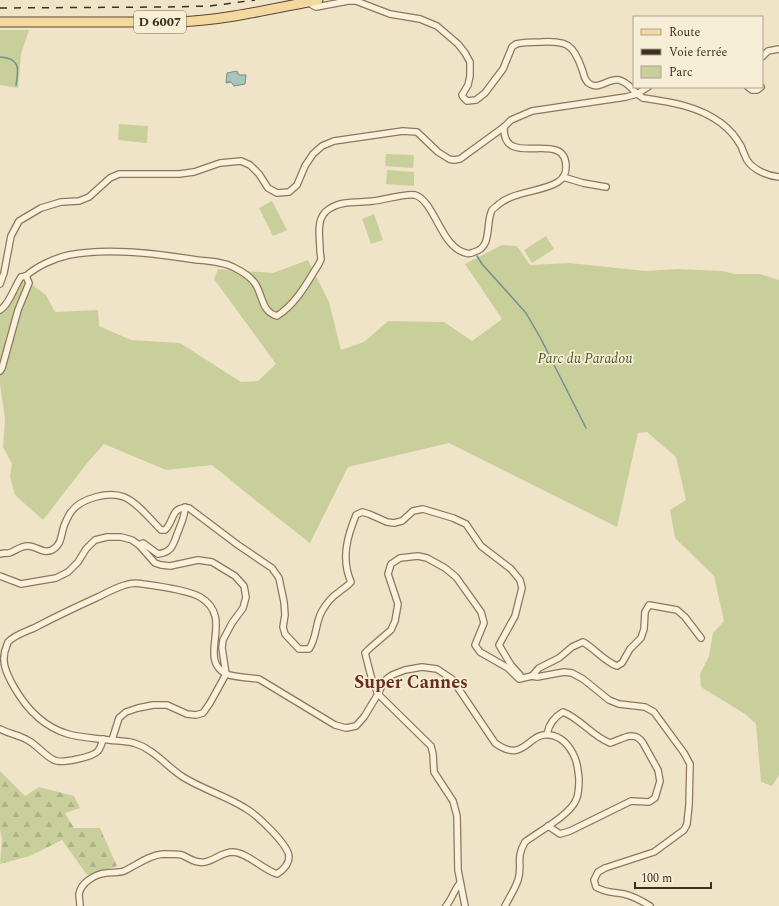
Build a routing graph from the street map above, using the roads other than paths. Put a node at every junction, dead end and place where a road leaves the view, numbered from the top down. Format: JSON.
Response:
{"nodes":[{"id":1,"x":310,"y":0,"type":"edge"},
{"id":2,"x":0,"y":19,"type":"edge"},
{"id":3,"x":0,"y":22,"type":"edge"},
{"id":4,"x":779,"y":49,"type":"edge"},
{"id":5,"x":763,"y":56,"type":"edge"},
{"id":6,"x":646,"y":88,"type":"edge"},
{"id":7,"x":749,"y":88,"type":"edge"},
{"id":8,"x":760,"y":88,"type":"edge"},
{"id":9,"x":637,"y":94,"type":"junction"},
{"id":10,"x":504,"y":127,"type":"junction"},
{"id":11,"x":563,"y":177,"type":"junction"},
{"id":12,"x":779,"y":177,"type":"edge"},
{"id":13,"x":606,"y":187,"type":"dead end"},
{"id":14,"x":26,"y":276,"type":"junction"},
{"id":15,"x":0,"y":284,"type":"edge"},
{"id":16,"x":0,"y":310,"type":"edge"},
{"id":17,"x":0,"y":371,"type":"edge"},
{"id":18,"x":185,"y":507,"type":"junction"},
{"id":19,"x":139,"y":545,"type":"junction"},
{"id":20,"x":0,"y":554,"type":"edge"},
{"id":21,"x":0,"y":576,"type":"edge"},
{"id":22,"x":701,"y":638,"type":"dead end"},
{"id":23,"x":226,"y":674,"type":"junction"},
{"id":24,"x":532,"y":676,"type":"junction"},
{"id":25,"x":525,"y":677,"type":"junction"},
{"id":26,"x":378,"y":694,"type":"junction"},
{"id":27,"x":0,"y":729,"type":"edge"},
{"id":28,"x":548,"y":734,"type":"junction"},
{"id":29,"x":103,"y":739,"type":"junction"},
{"id":30,"x":112,"y":740,"type":"junction"},
{"id":31,"x":548,"y":826,"type":"junction"},
{"id":32,"x":460,"y":884,"type":"junction"},
{"id":33,"x":80,"y":906,"type":"edge"},
{"id":34,"x":446,"y":906,"type":"edge"},
{"id":35,"x":465,"y":906,"type":"edge"},
{"id":36,"x":505,"y":906,"type":"edge"},
{"id":37,"x":650,"y":906,"type":"edge"}],
"edges":[{"from":1,"to":2,"type":"main road","number":"D 6007"},
{"from":1,"to":3,"type":"main road","number":"D 6007"},
{"from":1,"to":9,"type":"street"},
{"from":4,"to":5,"type":"street"},
{"from":6,"to":9,"type":"street"},
{"from":7,"to":8,"type":"street"},
{"from":9,"to":10,"type":"street"},
{"from":9,"to":12,"type":"street"},
{"from":10,"to":11,"type":"street"},
{"from":10,"to":15,"type":"street"},
{"from":11,"to":13,"type":"street"},
{"from":11,"to":14,"type":"street"},
{"from":14,"to":16,"type":"street"},
{"from":14,"to":17,"type":"street"},
{"from":18,"to":19,"type":"street"},
{"from":18,"to":20,"type":"street"},
{"from":18,"to":25,"type":"street"},
{"from":19,"to":21,"type":"street"},
{"from":19,"to":23,"type":"street"},
{"from":22,"to":24,"type":"street"},
{"from":23,"to":26,"type":"street"},
{"from":23,"to":29,"type":"street"},
{"from":23,"to":30,"type":"street"},
{"from":24,"to":25,"type":"street"},
{"from":24,"to":37,"type":"street"},
{"from":25,"to":26,"type":"street"},
{"from":26,"to":28,"type":"street"},
{"from":26,"to":32,"type":"street"},
{"from":27,"to":29,"type":"street"},
{"from":28,"to":31,"type":"street"},
{"from":28,"to":31,"type":"street"},
{"from":29,"to":30,"type":"street"},
{"from":30,"to":33,"type":"street"},
{"from":31,"to":36,"type":"street"},
{"from":32,"to":34,"type":"street"},
{"from":32,"to":35,"type":"street"}]}
